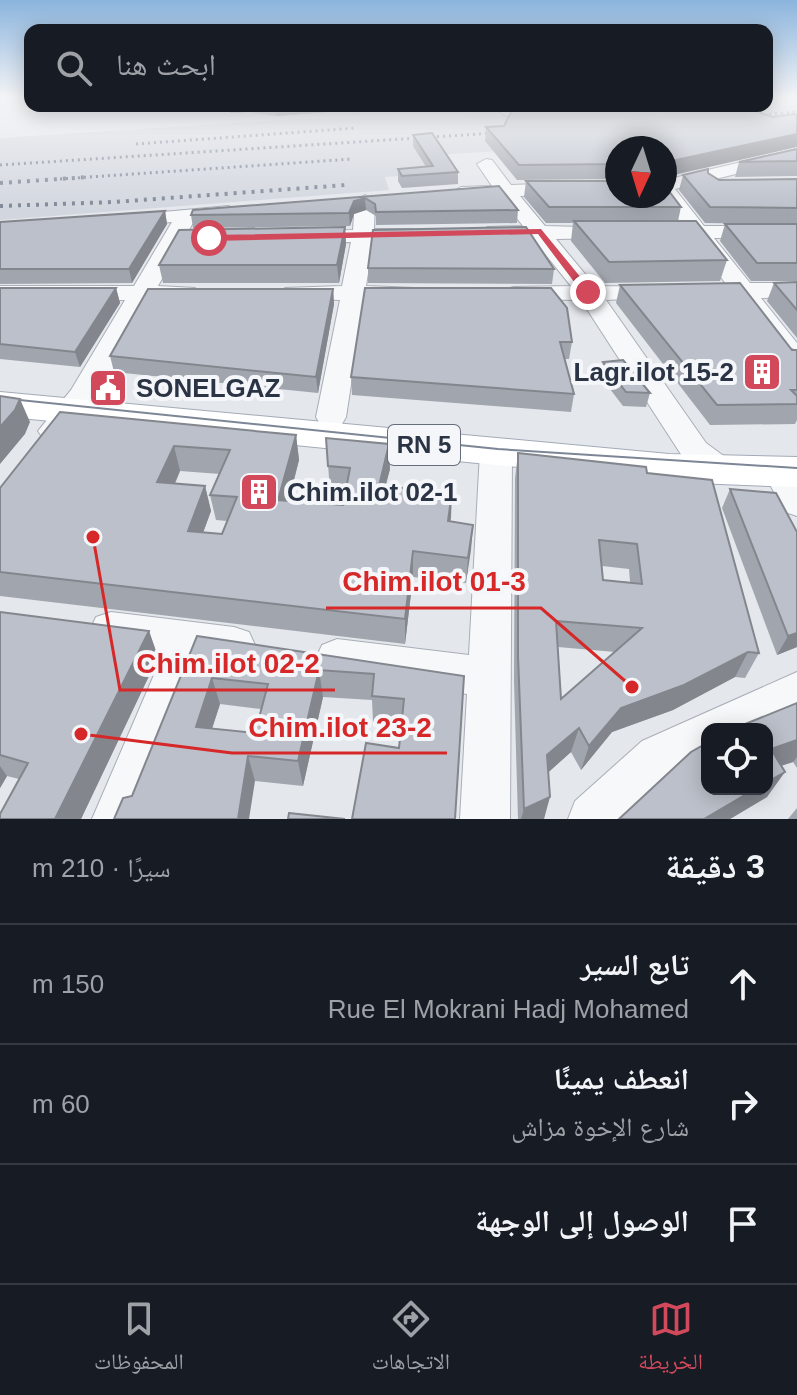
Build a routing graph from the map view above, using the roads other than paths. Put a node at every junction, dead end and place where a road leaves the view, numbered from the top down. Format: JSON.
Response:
{"nodes":[{"id":1,"x":797,"y":154,"type":"edge"},
{"id":2,"x":486,"y":164,"type":"dead end"},
{"id":3,"x":677,"y":183,"type":"edge"},
{"id":4,"x":753,"y":185,"type":"edge"},
{"id":5,"x":677,"y":186,"type":"edge"},
{"id":6,"x":605,"y":187,"type":"edge"},
{"id":7,"x":503,"y":189,"type":"junction"},
{"id":8,"x":441,"y":194,"type":"edge"},
{"id":9,"x":365,"y":201,"type":"edge"},
{"id":10,"x":677,"y":203,"type":"edge"},
{"id":11,"x":246,"y":211,"type":"edge"},
{"id":12,"x":187,"y":215,"type":"junction"},
{"id":13,"x":102,"y":221,"type":"edge"},
{"id":14,"x":541,"y":232,"type":"junction"},
{"id":15,"x":698,"y":232,"type":"junction"},
{"id":16,"x":797,"y":232,"type":"edge"},
{"id":17,"x":467,"y":234,"type":"edge"},
{"id":18,"x":437,"y":235,"type":"edge"},
{"id":19,"x":363,"y":237,"type":"junction"},
{"id":20,"x":276,"y":238,"type":"edge"},
{"id":21,"x":797,"y":290,"type":"edge"},
{"id":22,"x":745,"y":291,"type":"junction"},
{"id":23,"x":588,"y":292,"type":"junction"},
{"id":24,"x":0,"y":293,"type":"edge"},
{"id":25,"x":140,"y":293,"type":"junction"},
{"id":26,"x":213,"y":293,"type":"edge"},
{"id":27,"x":271,"y":293,"type":"edge"},
{"id":28,"x":351,"y":293,"type":"junction"},
{"id":29,"x":424,"y":293,"type":"edge"},
{"id":30,"x":483,"y":294,"type":"edge"},
{"id":31,"x":797,"y":361,"type":"edge"},
{"id":32,"x":0,"y":386,"type":"edge"},
{"id":33,"x":76,"y":402,"type":"junction"},
{"id":34,"x":0,"y":404,"type":"edge"},
{"id":35,"x":331,"y":417,"type":"junction"},
{"id":36,"x":496,"y":452,"type":"junction"},
{"id":37,"x":35,"y":455,"type":"edge"},
{"id":38,"x":707,"y":461,"type":"junction"},
{"id":39,"x":793,"y":475,"type":"edge"},
{"id":40,"x":79,"y":626,"type":"edge"},
{"id":41,"x":190,"y":640,"type":"junction"},
{"id":42,"x":490,"y":677,"type":"junction"},
{"id":43,"x":797,"y":693,"type":"edge"},
{"id":44,"x":734,"y":723,"type":"edge"},
{"id":45,"x":701,"y":738,"type":"edge"},
{"id":46,"x":117,"y":819,"type":"edge"},
{"id":47,"x":485,"y":819,"type":"edge"},
{"id":48,"x":593,"y":819,"type":"edge"}],
"edges":[{"from":1,"to":3,"type":"street"},
{"from":2,"to":7,"type":"street"},
{"from":4,"to":5,"type":"street"},
{"from":6,"to":7,"type":"street"},
{"from":7,"to":8,"type":"street"},
{"from":7,"to":14,"type":"street"},
{"from":9,"to":19,"type":"street"},
{"from":10,"to":15,"type":"street"},
{"from":11,"to":12,"type":"street"},
{"from":12,"to":13,"type":"street"},
{"from":12,"to":25,"type":"street"},
{"from":14,"to":15,"type":"street"},
{"from":14,"to":17,"type":"street"},
{"from":14,"to":23,"type":"street"},
{"from":15,"to":16,"type":"street"},
{"from":15,"to":22,"type":"street"},
{"from":18,"to":19,"type":"street"},
{"from":19,"to":20,"type":"street"},
{"from":19,"to":28,"type":"street"},
{"from":21,"to":22,"type":"street"},
{"from":22,"to":23,"type":"street"},
{"from":22,"to":31,"type":"street"},
{"from":23,"to":30,"type":"street"},
{"from":23,"to":38,"type":"street"},
{"from":24,"to":25,"type":"street"},
{"from":25,"to":26,"type":"street"},
{"from":25,"to":33,"type":"street"},
{"from":27,"to":28,"type":"street"},
{"from":28,"to":29,"type":"street"},
{"from":28,"to":35,"type":"street"},
{"from":32,"to":33,"type":"main road","number":"RN 5"},
{"from":33,"to":34,"type":"main road","number":"RN 5"},
{"from":33,"to":35,"type":"main road","number":"RN 5"},
{"from":33,"to":36,"type":"main road","number":"RN 5"},
{"from":33,"to":37,"type":"street"},
{"from":35,"to":38,"type":"main road","number":"RN 5"},
{"from":36,"to":38,"type":"main road","number":"RN 5"},
{"from":36,"to":42,"type":"street"},
{"from":38,"to":39,"type":"main road","number":"RN 5"},
{"from":40,"to":41,"type":"street"},
{"from":41,"to":42,"type":"street"},
{"from":41,"to":46,"type":"street"},
{"from":42,"to":47,"type":"street"},
{"from":43,"to":44,"type":"street"},
{"from":45,"to":48,"type":"street"}]}
